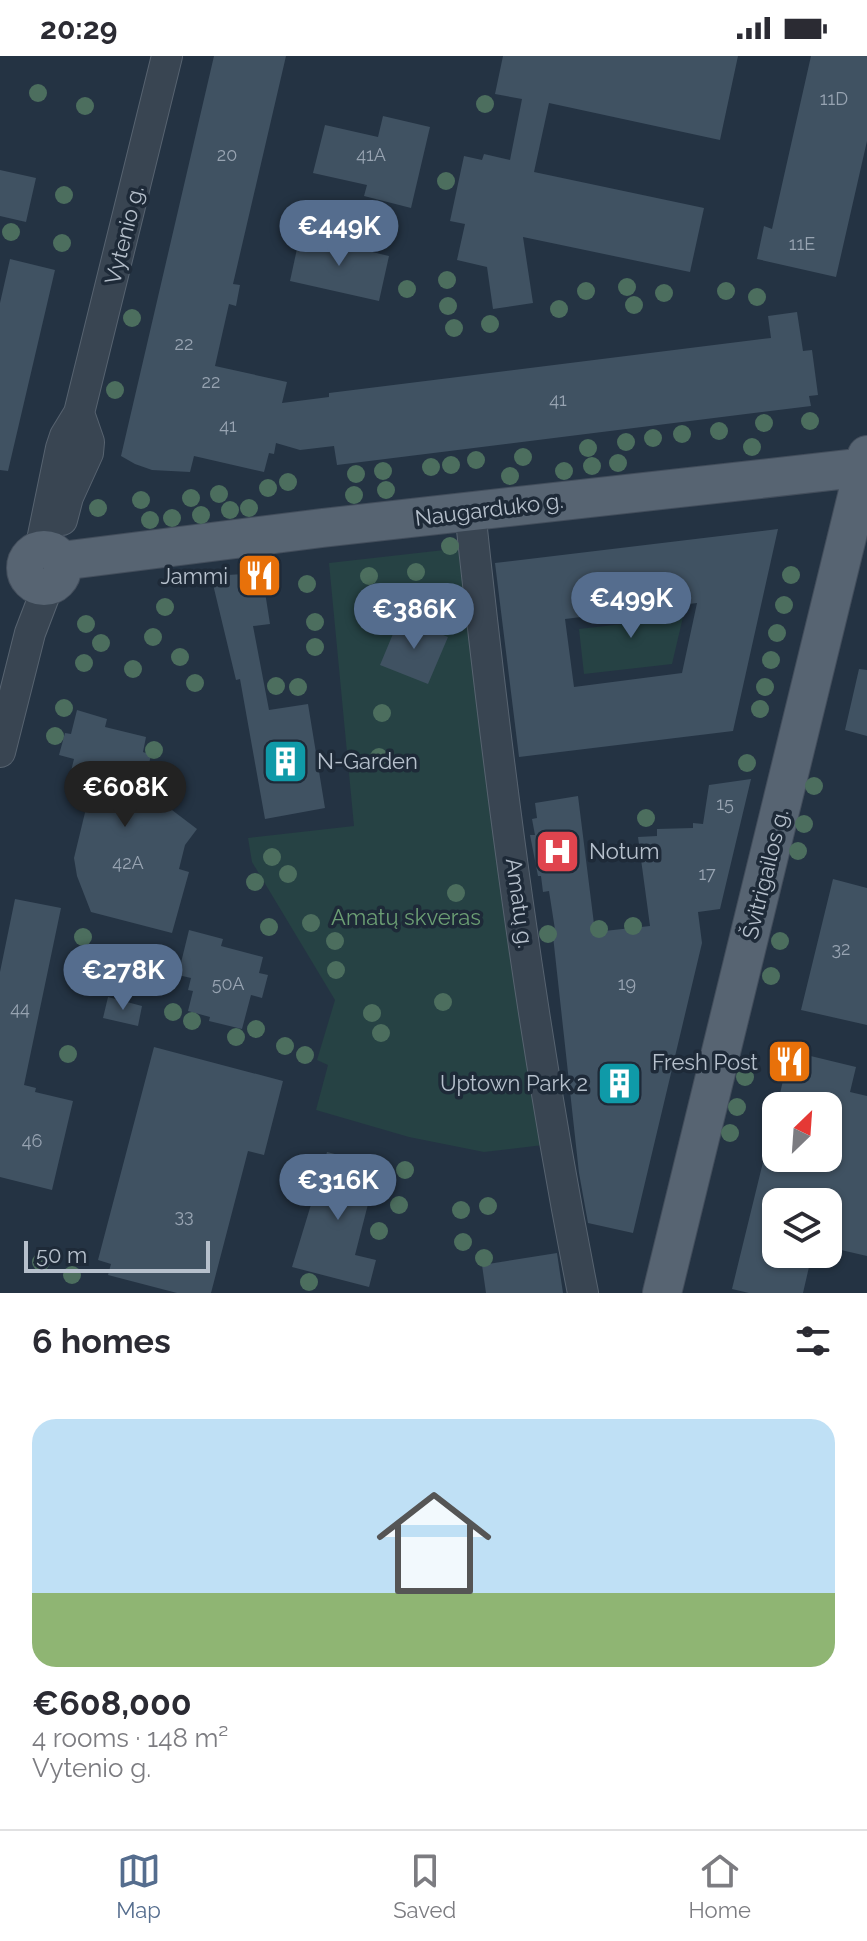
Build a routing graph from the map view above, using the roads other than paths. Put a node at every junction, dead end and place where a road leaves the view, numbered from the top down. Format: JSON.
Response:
{"nodes":[{"id":1,"x":167,"y":56,"type":"edge"},
{"id":2,"x":866,"y":463,"type":"edge"},
{"id":3,"x":470,"y":511,"type":"junction"},
{"id":4,"x":35,"y":570,"type":"edge"},
{"id":5,"x":0,"y":752,"type":"edge"},
{"id":6,"x":583,"y":1293,"type":"edge"},
{"id":7,"x":662,"y":1293,"type":"edge"}],
"edges":[{"from":1,"to":4,"type":"street","name":"Vytenio g."},
{"from":2,"to":3,"type":"main road","name":"Naugarduko g."},
{"from":2,"to":7,"type":"main road","name":"Švitrigailos g."},
{"from":3,"to":4,"type":"main road","name":"Naugarduko g."},
{"from":3,"to":6,"type":"street","name":"Amatų g."},
{"from":4,"to":5,"type":"street","name":"Vytenio g."}]}
